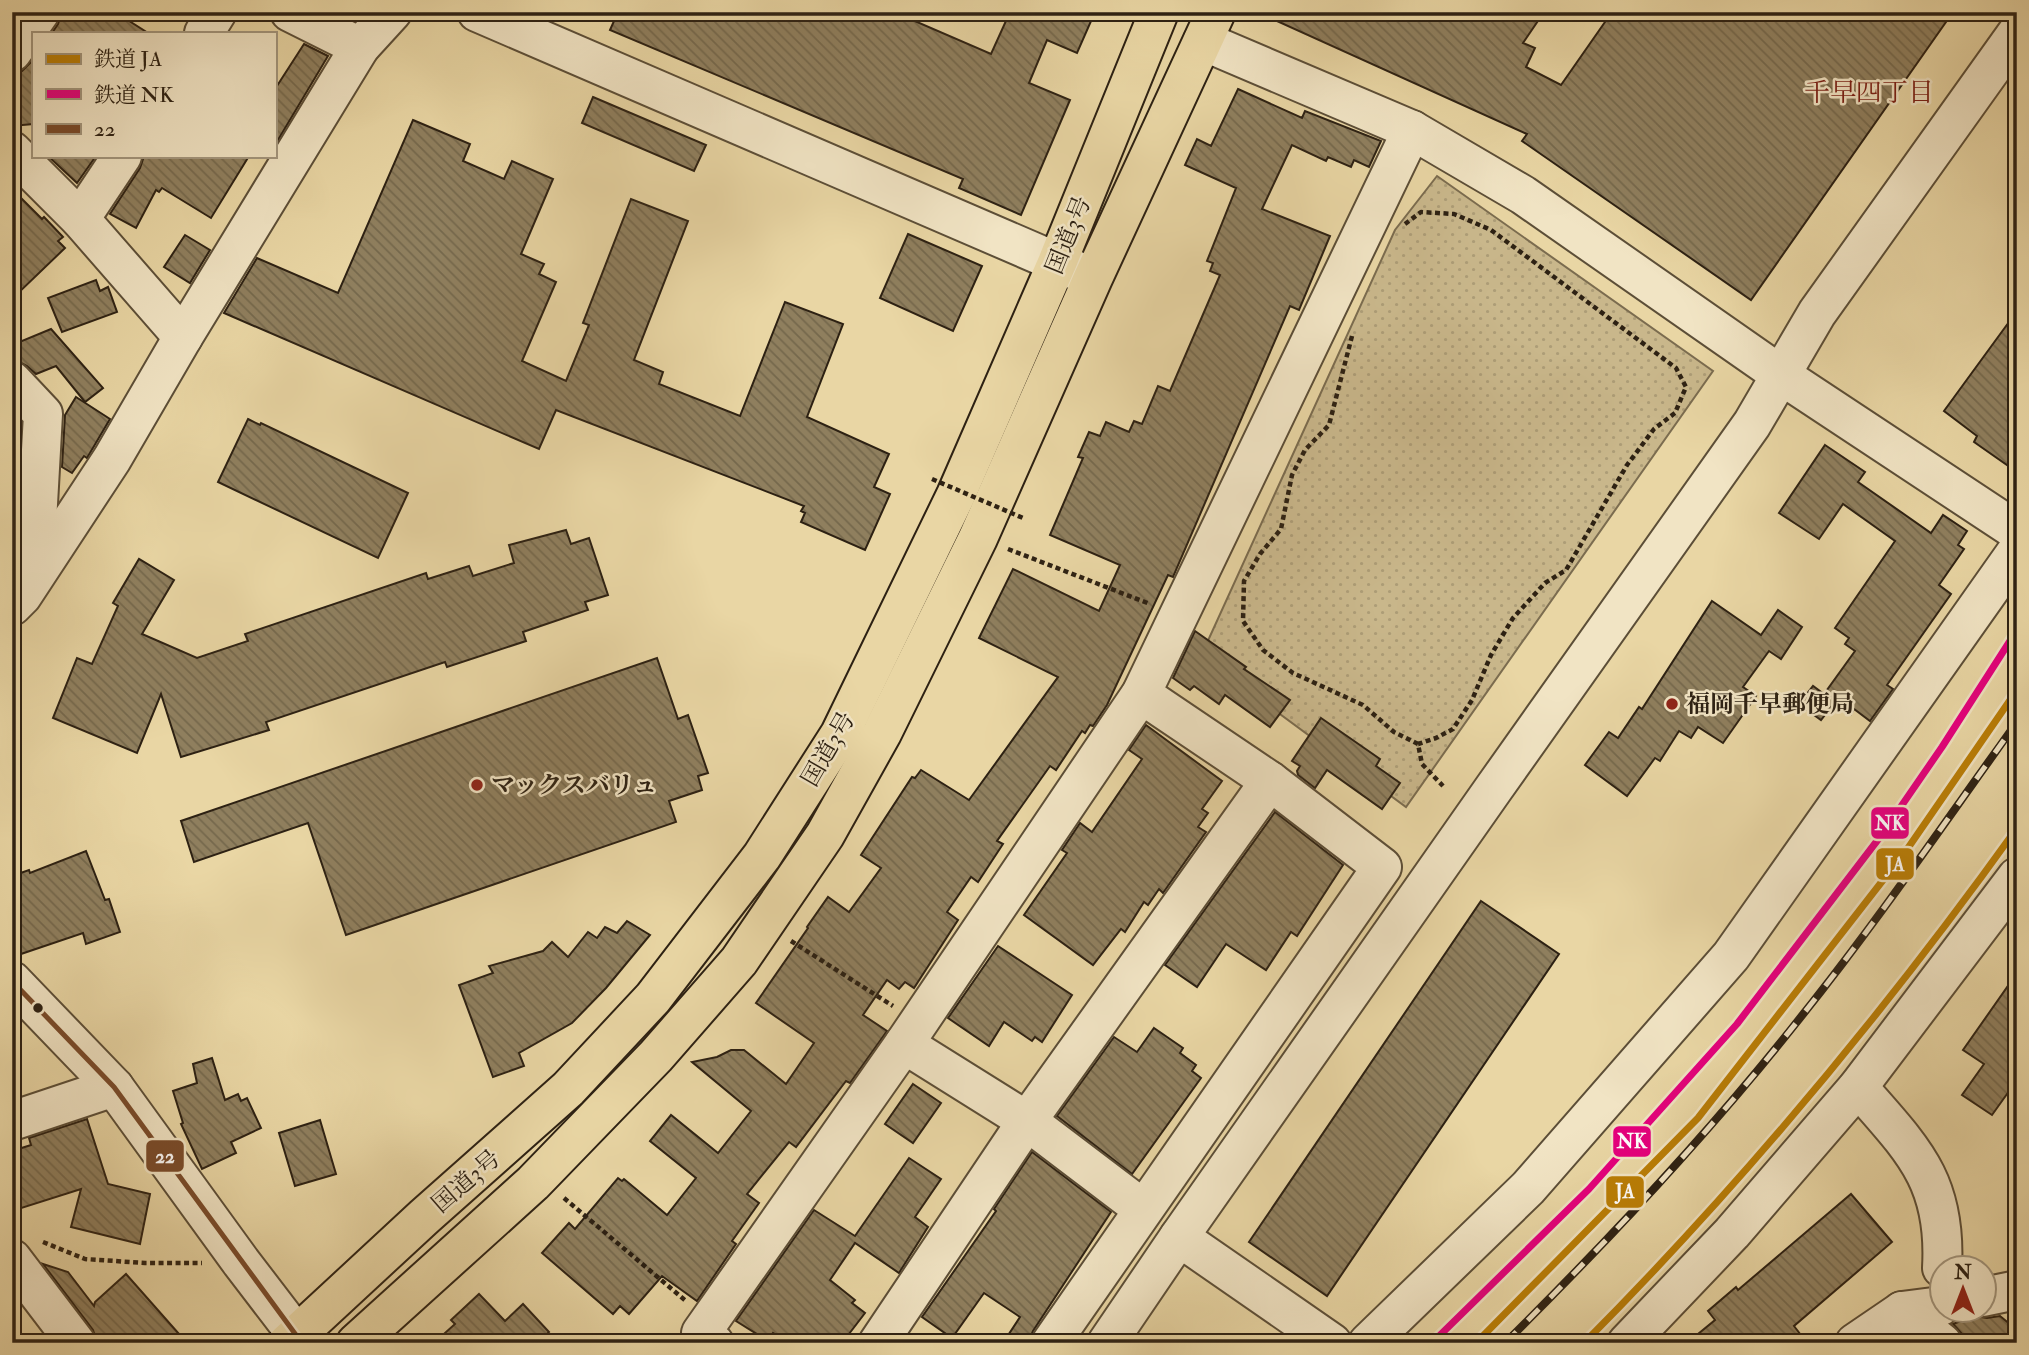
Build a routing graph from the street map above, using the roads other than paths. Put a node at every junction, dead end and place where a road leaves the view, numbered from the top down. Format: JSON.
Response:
{"nodes":[{"id":1,"x":40,"y":12,"type":"edge"},
{"id":2,"x":218,"y":12,"type":"edge"},
{"id":3,"x":290,"y":12,"type":"edge"},
{"id":4,"x":393,"y":12,"type":"edge"},
{"id":5,"x":477,"y":12,"type":"edge"},
{"id":6,"x":1159,"y":12,"type":"edge"},
{"id":7,"x":1209,"y":27,"type":"edge"},
{"id":8,"x":205,"y":32,"type":"edge"},
{"id":9,"x":2017,"y":33,"type":"edge"},
{"id":10,"x":360,"y":47,"type":"junction"},
{"id":11,"x":12,"y":52,"type":"edge"},
{"id":12,"x":1412,"y":130,"type":"junction"},
{"id":13,"x":12,"y":151,"type":"edge"},
{"id":14,"x":121,"y":158,"type":"edge"},
{"id":15,"x":80,"y":219,"type":"junction"},
{"id":16,"x":1058,"y":263,"type":"junction"},
{"id":17,"x":1093,"y":278,"type":"junction"},
{"id":18,"x":183,"y":337,"type":"junction"},
{"id":19,"x":1781,"y":375,"type":"junction"},
{"id":20,"x":12,"y":380,"type":"edge"},
{"id":21,"x":2017,"y":531,"type":"edge"},
{"id":22,"x":2017,"y":551,"type":"edge"},
{"id":23,"x":23,"y":592,"type":"edge"},
{"id":24,"x":1141,"y":694,"type":"junction"},
{"id":25,"x":1270,"y":781,"type":"junction"},
{"id":26,"x":2017,"y":877,"type":"edge"},
{"id":27,"x":12,"y":981,"type":"edge"},
{"id":28,"x":911,"y":1033,"type":"junction"},
{"id":29,"x":114,"y":1087,"type":"junction"},
{"id":30,"x":1858,"y":1087,"type":"junction"},
{"id":31,"x":12,"y":1121,"type":"edge"},
{"id":32,"x":1027,"y":1121,"type":"junction"},
{"id":33,"x":1143,"y":1209,"type":"junction"},
{"id":34,"x":1179,"y":1237,"type":"junction"},
{"id":35,"x":24,"y":1250,"type":"edge"},
{"id":36,"x":1943,"y":1254,"type":"edge"},
{"id":37,"x":2017,"y":1290,"type":"edge"},
{"id":38,"x":1997,"y":1294,"type":"edge"},
{"id":39,"x":1927,"y":1308,"type":"edge"},
{"id":40,"x":712,"y":1332,"type":"edge"},
{"id":41,"x":296,"y":1340,"type":"edge"},
{"id":42,"x":76,"y":1343,"type":"edge"},
{"id":43,"x":356,"y":1343,"type":"edge"},
{"id":44,"x":878,"y":1343,"type":"edge"},
{"id":45,"x":1051,"y":1343,"type":"edge"},
{"id":46,"x":1107,"y":1343,"type":"edge"},
{"id":47,"x":1332,"y":1343,"type":"edge"},
{"id":48,"x":1368,"y":1343,"type":"edge"},
{"id":49,"x":1627,"y":1343,"type":"edge"},
{"id":50,"x":1855,"y":1343,"type":"edge"}],
"edges":[{"from":1,"to":11,"type":"street"},
{"from":2,"to":8,"type":"street"},
{"from":3,"to":10,"type":"street"},
{"from":4,"to":10,"type":"street"},
{"from":5,"to":16,"type":"street"},
{"from":6,"to":16,"type":"highway","name":"国道3号"},
{"from":7,"to":12,"type":"street"},
{"from":7,"to":17,"type":"highway","name":"国道3号"},
{"from":9,"to":19,"type":"street"},
{"from":10,"to":18,"type":"street"},
{"from":12,"to":19,"type":"street"},
{"from":12,"to":24,"type":"street"},
{"from":13,"to":15,"type":"street"},
{"from":14,"to":15,"type":"street"},
{"from":15,"to":18,"type":"street"},
{"from":16,"to":17,"type":"street"},
{"from":16,"to":41,"type":"highway","name":"国道3号"},
{"from":17,"to":43,"type":"highway","name":"国道3号"},
{"from":18,"to":23,"type":"street"},
{"from":19,"to":21,"type":"street"},
{"from":19,"to":34,"type":"street"},
{"from":20,"to":23,"type":"street"},
{"from":22,"to":48,"type":"street"},
{"from":24,"to":25,"type":"street"},
{"from":24,"to":28,"type":"street"},
{"from":25,"to":32,"type":"street"},
{"from":25,"to":33,"type":"street"},
{"from":26,"to":30,"type":"street"},
{"from":27,"to":29,"type":"street"},
{"from":28,"to":32,"type":"street"},
{"from":28,"to":40,"type":"street"},
{"from":29,"to":31,"type":"street"},
{"from":29,"to":41,"type":"street"},
{"from":30,"to":36,"type":"street"},
{"from":30,"to":49,"type":"street"},
{"from":32,"to":33,"type":"street"},
{"from":32,"to":44,"type":"street"},
{"from":33,"to":45,"type":"street"},
{"from":34,"to":46,"type":"street"},
{"from":34,"to":47,"type":"street"},
{"from":35,"to":42,"type":"street"},
{"from":37,"to":38,"type":"street"},
{"from":39,"to":50,"type":"street"}]}
